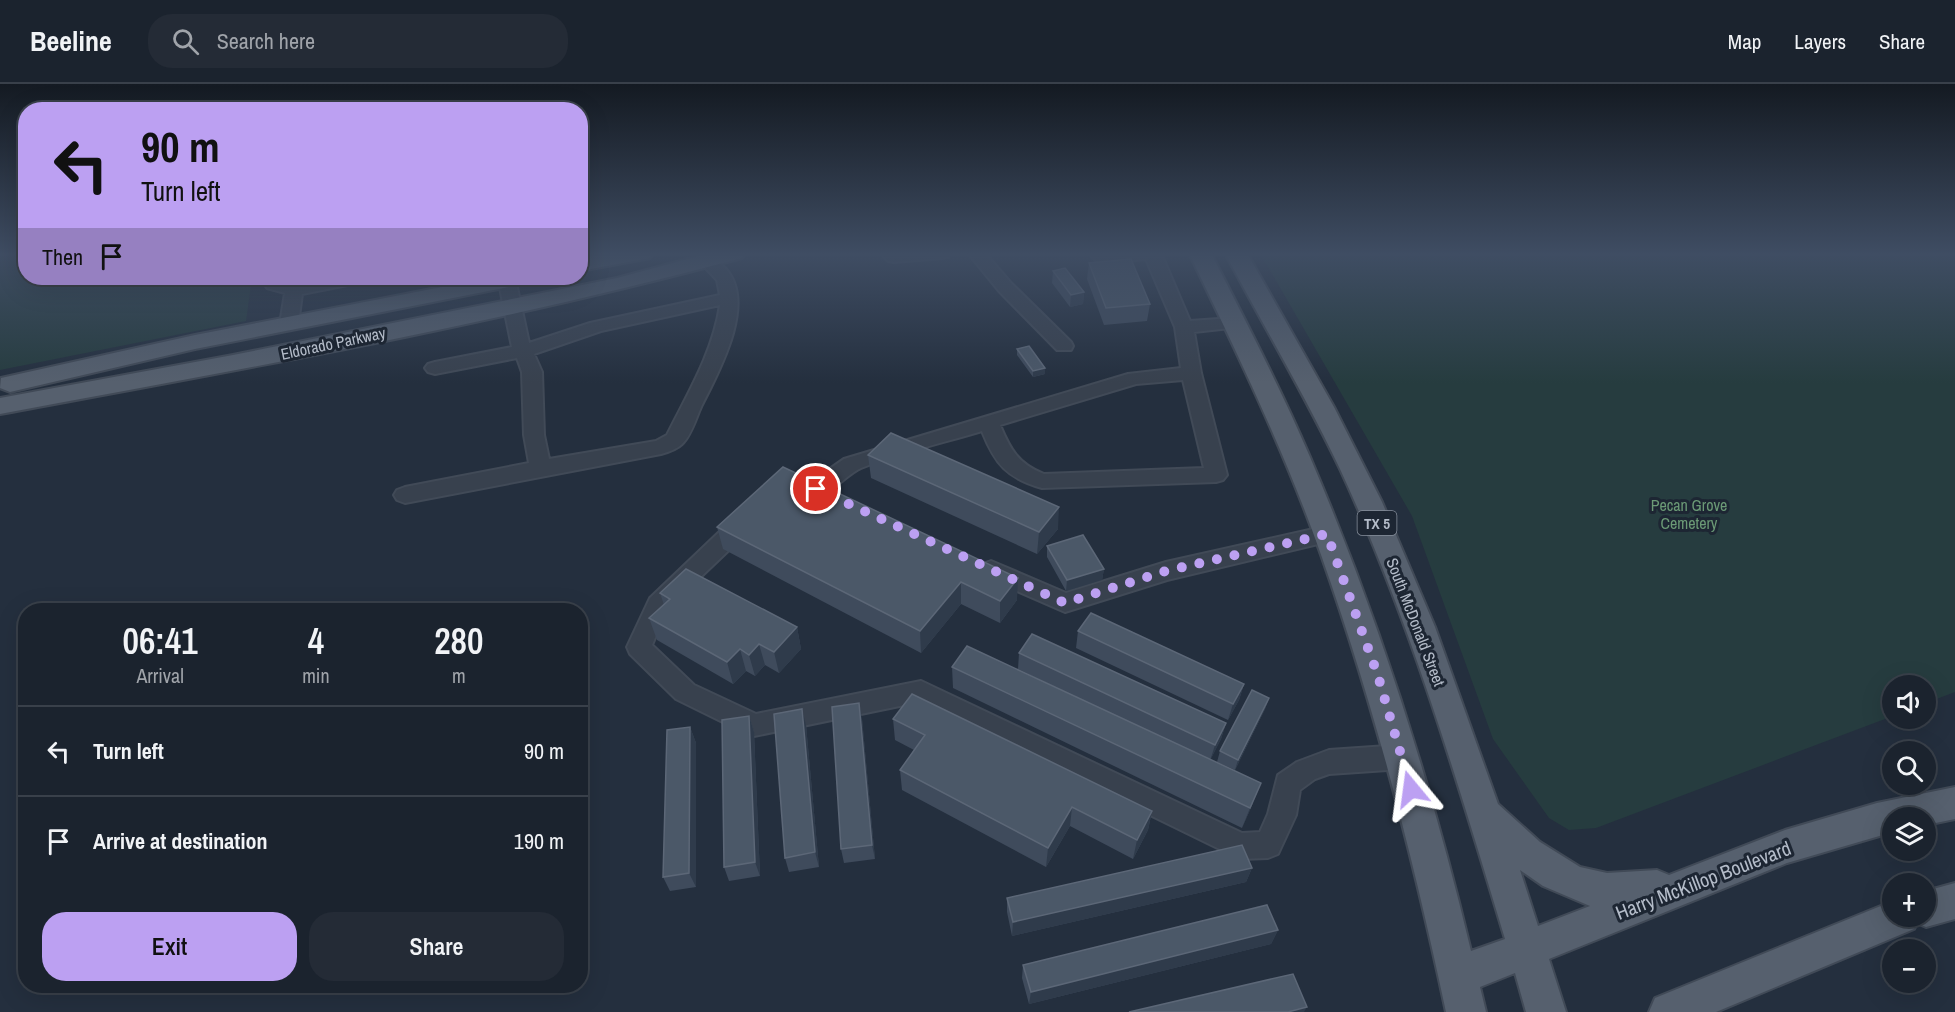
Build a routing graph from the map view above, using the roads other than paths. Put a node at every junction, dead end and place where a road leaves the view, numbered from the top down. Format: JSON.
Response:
{"nodes":[{"id":1,"x":293,"y":296,"type":"edge"},
{"id":2,"x":422,"y":296,"type":"edge"},
{"id":3,"x":511,"y":296,"type":"edge"},
{"id":4,"x":559,"y":296,"type":"edge"},
{"id":5,"x":1014,"y":296,"type":"edge"},
{"id":6,"x":1171,"y":296,"type":"edge"},
{"id":7,"x":1220,"y":296,"type":"edge"},
{"id":8,"x":1260,"y":296,"type":"edge"},
{"id":9,"x":729,"y":298,"type":"joint"},
{"id":10,"x":511,"y":306,"type":"junction"},
{"id":11,"x":1233,"y":323,"type":"junction"},
{"id":12,"x":289,"y":324,"type":"junction"},
{"id":13,"x":1184,"y":327,"type":"junction"},
{"id":14,"x":1064,"y":346,"type":"dead end"},
{"id":15,"x":524,"y":351,"type":"junction"},
{"id":16,"x":435,"y":368,"type":"dead end"},
{"id":17,"x":1191,"y":373,"type":"junction"},
{"id":18,"x":0,"y":386,"type":"edge"},
{"id":19,"x":0,"y":406,"type":"edge"},
{"id":20,"x":988,"y":422,"type":"junction"},
{"id":21,"x":540,"y":468,"type":"junction"},
{"id":22,"x":815,"y":491,"type":"edge"},
{"id":23,"x":405,"y":495,"type":"dead end"},
{"id":24,"x":757,"y":510,"type":"edge"},
{"id":25,"x":1327,"y":534,"type":"junction"},
{"id":26,"x":967,"y":559,"type":"edge"},
{"id":27,"x":1402,"y":757,"type":"junction"},
{"id":28,"x":1955,"y":803,"type":"edge"},
{"id":29,"x":1483,"y":810,"type":"junction"},
{"id":30,"x":1687,"y":886,"type":"junction"},
{"id":31,"x":1955,"y":901,"type":"edge"},
{"id":32,"x":1936,"y":906,"type":"edge"},
{"id":33,"x":1882,"y":924,"type":"edge"},
{"id":34,"x":1527,"y":948,"type":"junction"},
{"id":35,"x":1796,"y":960,"type":"junction"},
{"id":36,"x":1462,"y":994,"type":"edge"},
{"id":37,"x":1546,"y":1012,"type":"edge"},
{"id":38,"x":1669,"y":1012,"type":"edge"},
{"id":39,"x":1723,"y":1012,"type":"edge"}],
"edges":[{"from":1,"to":12,"type":"street"},
{"from":2,"to":12,"type":"main road","name":"Eldorado Parkway"},
{"from":3,"to":10,"type":"street"},
{"from":4,"to":10,"type":"main road","name":"Eldorado Parkway"},
{"from":5,"to":14,"type":"street"},
{"from":6,"to":13,"type":"street"},
{"from":7,"to":11,"type":"main road"},
{"from":8,"to":29,"type":"main road","name":"South McDonald Street","number":"TX 5"},
{"from":9,"to":15,"type":"street"},
{"from":9,"to":21,"type":"street"},
{"from":10,"to":15,"type":"street"},
{"from":10,"to":19,"type":"main road","name":"Eldorado Parkway"},
{"from":11,"to":13,"type":"street"},
{"from":11,"to":25,"type":"main road"},
{"from":12,"to":18,"type":"main road","name":"Eldorado Parkway"},
{"from":13,"to":17,"type":"street"},
{"from":15,"to":16,"type":"street"},
{"from":15,"to":21,"type":"street"},
{"from":17,"to":20,"type":"street"},
{"from":17,"to":20,"type":"street"},
{"from":20,"to":22,"type":"street"},
{"from":21,"to":23,"type":"street"},
{"from":24,"to":27,"type":"street"},
{"from":25,"to":26,"type":"street"},
{"from":25,"to":27,"type":"main road"},
{"from":27,"to":36,"type":"main road"},
{"from":28,"to":30,"type":"main road","name":"Harry McKillop Boulevard"},
{"from":29,"to":30,"type":"main road"},
{"from":29,"to":34,"type":"main road","name":"South McDonald Street","number":"TX 5"},
{"from":30,"to":34,"type":"main road","name":"Harry McKillop Boulevard"},
{"from":31,"to":32,"type":"main road"},
{"from":33,"to":35,"type":"main road"},
{"from":34,"to":36,"type":"main road","name":"Harry McKillop Boulevard"},
{"from":34,"to":37,"type":"main road","name":"South McDonald Street","number":"TX 5"},
{"from":35,"to":38,"type":"main road"},
{"from":35,"to":39,"type":"main road"}]}
